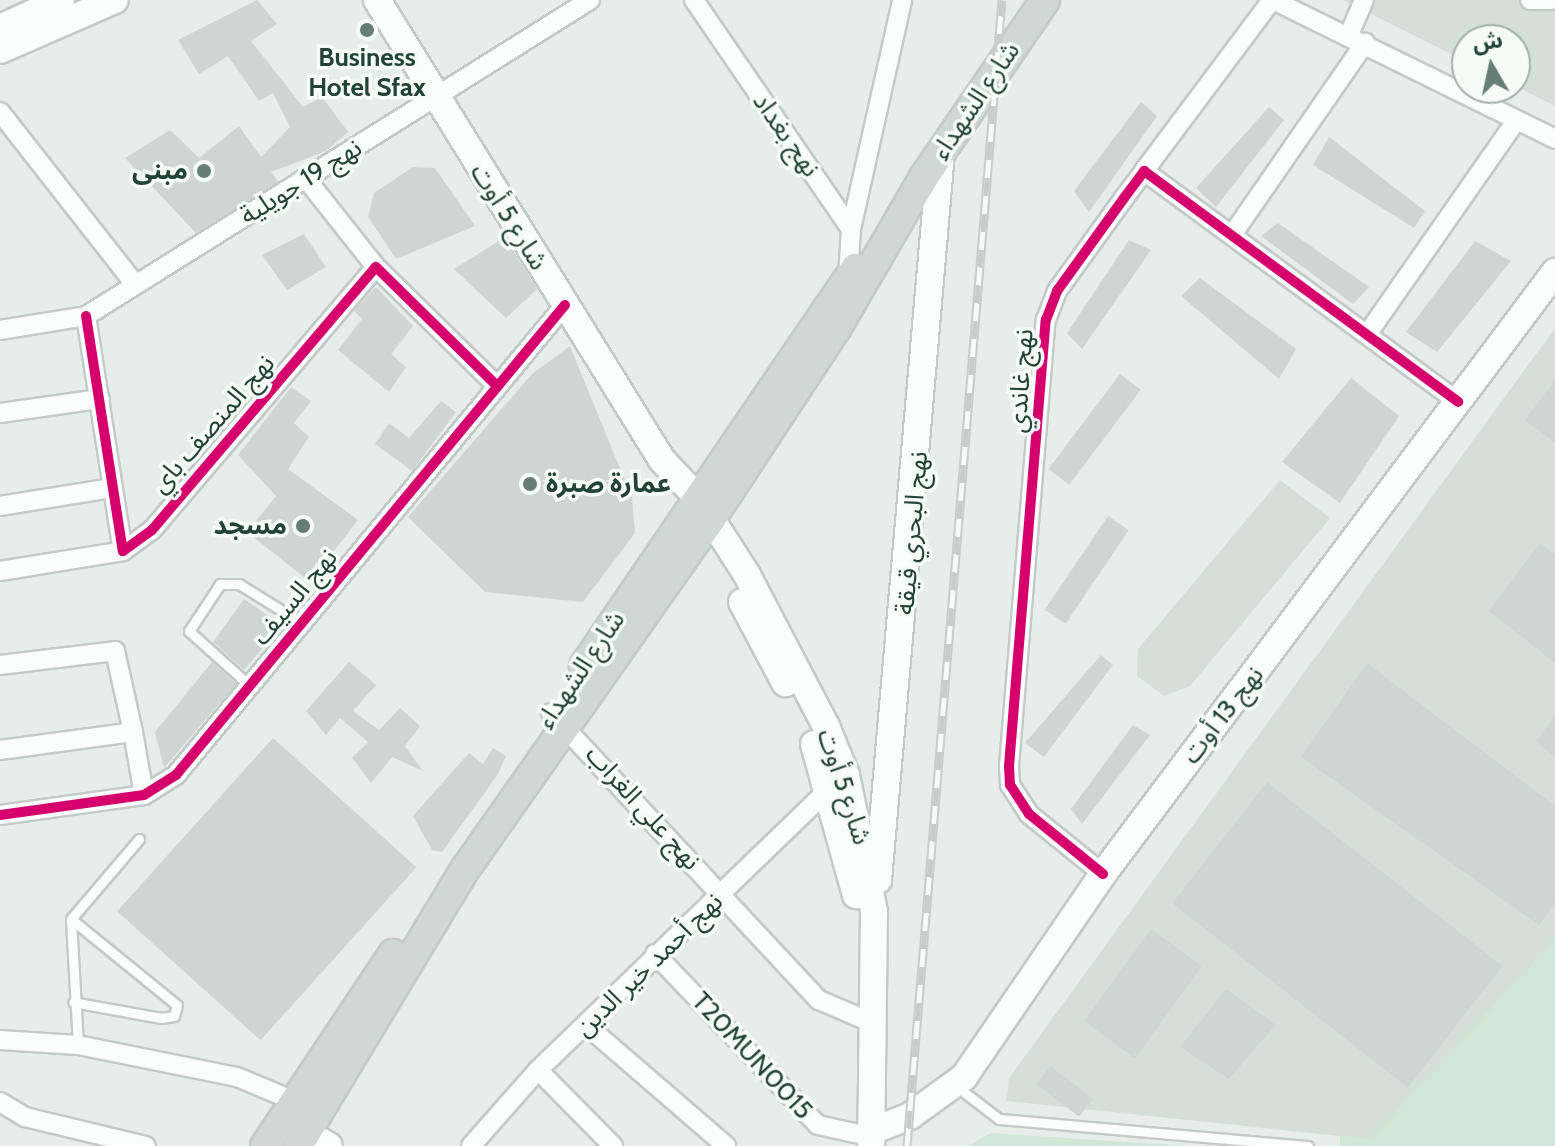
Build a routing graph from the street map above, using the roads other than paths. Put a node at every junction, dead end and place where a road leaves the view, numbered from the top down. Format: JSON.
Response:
{"nodes":[{"id":1,"x":61,"y":0,"type":"edge"},
{"id":2,"x":115,"y":0,"type":"edge"},
{"id":3,"x":377,"y":0,"type":"edge"},
{"id":4,"x":590,"y":0,"type":"edge"},
{"id":5,"x":694,"y":0,"type":"edge"},
{"id":6,"x":902,"y":0,"type":"edge"},
{"id":7,"x":1045,"y":0,"type":"edge"},
{"id":8,"x":1272,"y":0,"type":"edge"},
{"id":9,"x":1364,"y":0,"type":"edge"},
{"id":10,"x":1530,"y":0,"type":"edge"},
{"id":11,"x":1552,"y":0,"type":"edge"},
{"id":12,"x":0,"y":28,"type":"edge"},
{"id":13,"x":1356,"y":40,"type":"junction"},
{"id":14,"x":0,"y":50,"type":"edge"},
{"id":15,"x":434,"y":98,"type":"junction"},
{"id":16,"x":0,"y":112,"type":"edge"},
{"id":17,"x":1516,"y":121,"type":"junction"},
{"id":18,"x":1555,"y":139,"type":"edge"},
{"id":19,"x":941,"y":153,"type":"junction"},
{"id":20,"x":1144,"y":171,"type":"junction"},
{"id":21,"x":307,"y":180,"type":"junction"},
{"id":22,"x":908,"y":202,"type":"junction"},
{"id":23,"x":851,"y":229,"type":"junction"},
{"id":24,"x":1232,"y":235,"type":"junction"},
{"id":25,"x":376,"y":267,"type":"junction"},
{"id":26,"x":1555,"y":272,"type":"edge"},
{"id":27,"x":848,"y":278,"type":"junction"},
{"id":28,"x":135,"y":284,"type":"junction"},
{"id":29,"x":565,"y":305,"type":"junction"},
{"id":30,"x":86,"y":316,"type":"junction"},
{"id":31,"x":0,"y":330,"type":"edge"},
{"id":32,"x":1368,"y":333,"type":"junction"},
{"id":33,"x":497,"y":386,"type":"junction"},
{"id":34,"x":100,"y":399,"type":"junction"},
{"id":35,"x":1458,"y":402,"type":"junction"},
{"id":36,"x":0,"y":413,"type":"edge"},
{"id":37,"x":113,"y":488,"type":"junction"},
{"id":38,"x":0,"y":506,"type":"edge"},
{"id":39,"x":700,"y":514,"type":"junction"},
{"id":40,"x":123,"y":551,"type":"junction"},
{"id":41,"x":0,"y":571,"type":"edge"},
{"id":42,"x":302,"y":623,"type":"junction"},
{"id":43,"x":0,"y":665,"type":"edge"},
{"id":44,"x":250,"y":686,"type":"junction"},
{"id":45,"x":558,"y":718,"type":"junction"},
{"id":46,"x":133,"y":732,"type":"junction"},
{"id":47,"x":0,"y":750,"type":"edge"},
{"id":48,"x":831,"y":787,"type":"junction"},
{"id":49,"x":144,"y":795,"type":"junction"},
{"id":50,"x":0,"y":815,"type":"edge"},
{"id":51,"x":139,"y":839,"type":"dead end"},
{"id":52,"x":1103,"y":874,"type":"junction"},
{"id":53,"x":723,"y":895,"type":"junction"},
{"id":54,"x":874,"y":912,"type":"junction"},
{"id":55,"x":71,"y":919,"type":"junction"},
{"id":56,"x":655,"y":954,"type":"junction"},
{"id":57,"x":73,"y":1002,"type":"junction"},
{"id":58,"x":861,"y":1018,"type":"junction"},
{"id":59,"x":586,"y":1025,"type":"junction"},
{"id":60,"x":0,"y":1040,"type":"edge"},
{"id":61,"x":78,"y":1045,"type":"junction"},
{"id":62,"x":538,"y":1070,"type":"junction"},
{"id":63,"x":955,"y":1085,"type":"junction"},
{"id":64,"x":0,"y":1102,"type":"edge"},
{"id":65,"x":305,"y":1126,"type":"edge"},
{"id":66,"x":709,"y":1131,"type":"junction"},
{"id":67,"x":865,"y":1139,"type":"edge"},
{"id":68,"x":90,"y":1140,"type":"edge"},
{"id":69,"x":146,"y":1146,"type":"edge"},
{"id":70,"x":265,"y":1146,"type":"edge"},
{"id":71,"x":471,"y":1146,"type":"edge"},
{"id":72,"x":613,"y":1146,"type":"edge"},
{"id":73,"x":696,"y":1146,"type":"edge"},
{"id":74,"x":726,"y":1146,"type":"edge"},
{"id":75,"x":1308,"y":1146,"type":"edge"}],
"edges":[{"from":1,"to":12,"type":"main road"},
{"from":2,"to":14,"type":"main road"},
{"from":3,"to":15,"type":"main road","name":"شارع 5 أوت"},
{"from":4,"to":15,"type":"street","name":"نهج 19 جويلية"},
{"from":5,"to":23,"type":"street","name":"نهج بغداد"},
{"from":6,"to":23,"type":"street"},
{"from":7,"to":19,"type":"main road","name":"شارع الشهداء"},
{"from":8,"to":13,"type":"street"},
{"from":8,"to":20,"type":"street","name":"نهج غاندي"},
{"from":9,"to":13,"type":"street"},
{"from":10,"to":11,"type":"street"},
{"from":13,"to":17,"type":"street"},
{"from":13,"to":24,"type":"street"},
{"from":15,"to":21,"type":"street","name":"نهج 19 جويلية"},
{"from":15,"to":29,"type":"main road","name":"شارع 5 أوت"},
{"from":16,"to":28,"type":"street"},
{"from":17,"to":18,"type":"street"},
{"from":17,"to":32,"type":"street"},
{"from":19,"to":22,"type":"main road","name":"شارع الشهداء"},
{"from":19,"to":54,"type":"main road","name":"نهج البحري قيقة"},
{"from":20,"to":24,"type":"street"},
{"from":20,"to":52,"type":"street","name":"نهج غاندي"},
{"from":21,"to":25,"type":"street"},
{"from":21,"to":28,"type":"street","name":"نهج 19 جويلية"},
{"from":22,"to":27,"type":"main road","name":"شارع الشهداء"},
{"from":22,"to":39,"type":"main road","name":"شارع الشهداء"},
{"from":23,"to":27,"type":"street"},
{"from":24,"to":32,"type":"street"},
{"from":25,"to":33,"type":"street"},
{"from":25,"to":40,"type":"street","name":"نهج المنصف باي"},
{"from":26,"to":35,"type":"main road","name":"نهج 13 أوت"},
{"from":27,"to":39,"type":"main road","name":"شارع الشهداء"},
{"from":28,"to":30,"type":"street","name":"نهج 19 جويلية"},
{"from":29,"to":33,"type":"street","name":"نهج السيف"},
{"from":29,"to":39,"type":"main road","name":"شارع 5 أوت"},
{"from":30,"to":31,"type":"street","name":"نهج 19 جويلية"},
{"from":30,"to":34,"type":"street","name":"نهج المنصف باي"},
{"from":32,"to":35,"type":"street"},
{"from":33,"to":42,"type":"street","name":"نهج السيف"},
{"from":34,"to":36,"type":"street"},
{"from":34,"to":37,"type":"street","name":"نهج المنصف باي"},
{"from":35,"to":52,"type":"main road","name":"نهج 13 أوت"},
{"from":37,"to":38,"type":"street"},
{"from":37,"to":40,"type":"street","name":"نهج المنصف باي"},
{"from":39,"to":45,"type":"main road","name":"شارع الشهداء"},
{"from":39,"to":48,"type":"main road","name":"شارع 5 أوت"},
{"from":39,"to":54,"type":"main road","name":"شارع 5 أوت"},
{"from":40,"to":41,"type":"street"},
{"from":42,"to":44,"type":"street","name":"نهج السيف"},
{"from":42,"to":44,"type":"lane"},
{"from":43,"to":46,"type":"street"},
{"from":44,"to":49,"type":"street","name":"نهج السيف"},
{"from":45,"to":53,"type":"street","name":"نهج علي الغراب"},
{"from":45,"to":65,"type":"main road","name":"شارع الشهداء"},
{"from":46,"to":47,"type":"street"},
{"from":46,"to":49,"type":"street"},
{"from":48,"to":53,"type":"street","name":"نهج أحمد خير الدين"},
{"from":48,"to":58,"type":"main road","name":"شارع 5 أوت"},
{"from":49,"to":50,"type":"street","name":"نهج السيف"},
{"from":51,"to":55,"type":"lane"},
{"from":52,"to":63,"type":"main road","name":"نهج 13 أوت"},
{"from":53,"to":56,"type":"street","name":"نهج أحمد خير الدين"},
{"from":53,"to":58,"type":"street","name":"نهج علي الغراب"},
{"from":54,"to":67,"type":"main road","name":"شارع 5 أوت"},
{"from":55,"to":57,"type":"lane"},
{"from":55,"to":57,"type":"lane"},
{"from":56,"to":59,"type":"street","name":"نهج أحمد خير الدين"},
{"from":56,"to":67,"type":"street","name":"T20MUN0015"},
{"from":57,"to":61,"type":"lane"},
{"from":58,"to":67,"type":"main road","name":"شارع 5 أوت"},
{"from":59,"to":62,"type":"street","name":"نهج أحمد خير الدين"},
{"from":59,"to":66,"type":"street"},
{"from":60,"to":61,"type":"street"},
{"from":61,"to":65,"type":"street"},
{"from":62,"to":71,"type":"street","name":"نهج أحمد خير الدين"},
{"from":62,"to":72,"type":"street"},
{"from":63,"to":67,"type":"main road","name":"نهج 13 أوت"},
{"from":63,"to":75,"type":"lane"},
{"from":64,"to":68,"type":"street"},
{"from":65,"to":70,"type":"main road","name":"شارع الشهداء"},
{"from":66,"to":73,"type":"street"},
{"from":66,"to":74,"type":"street"},
{"from":68,"to":69,"type":"street"}]}
